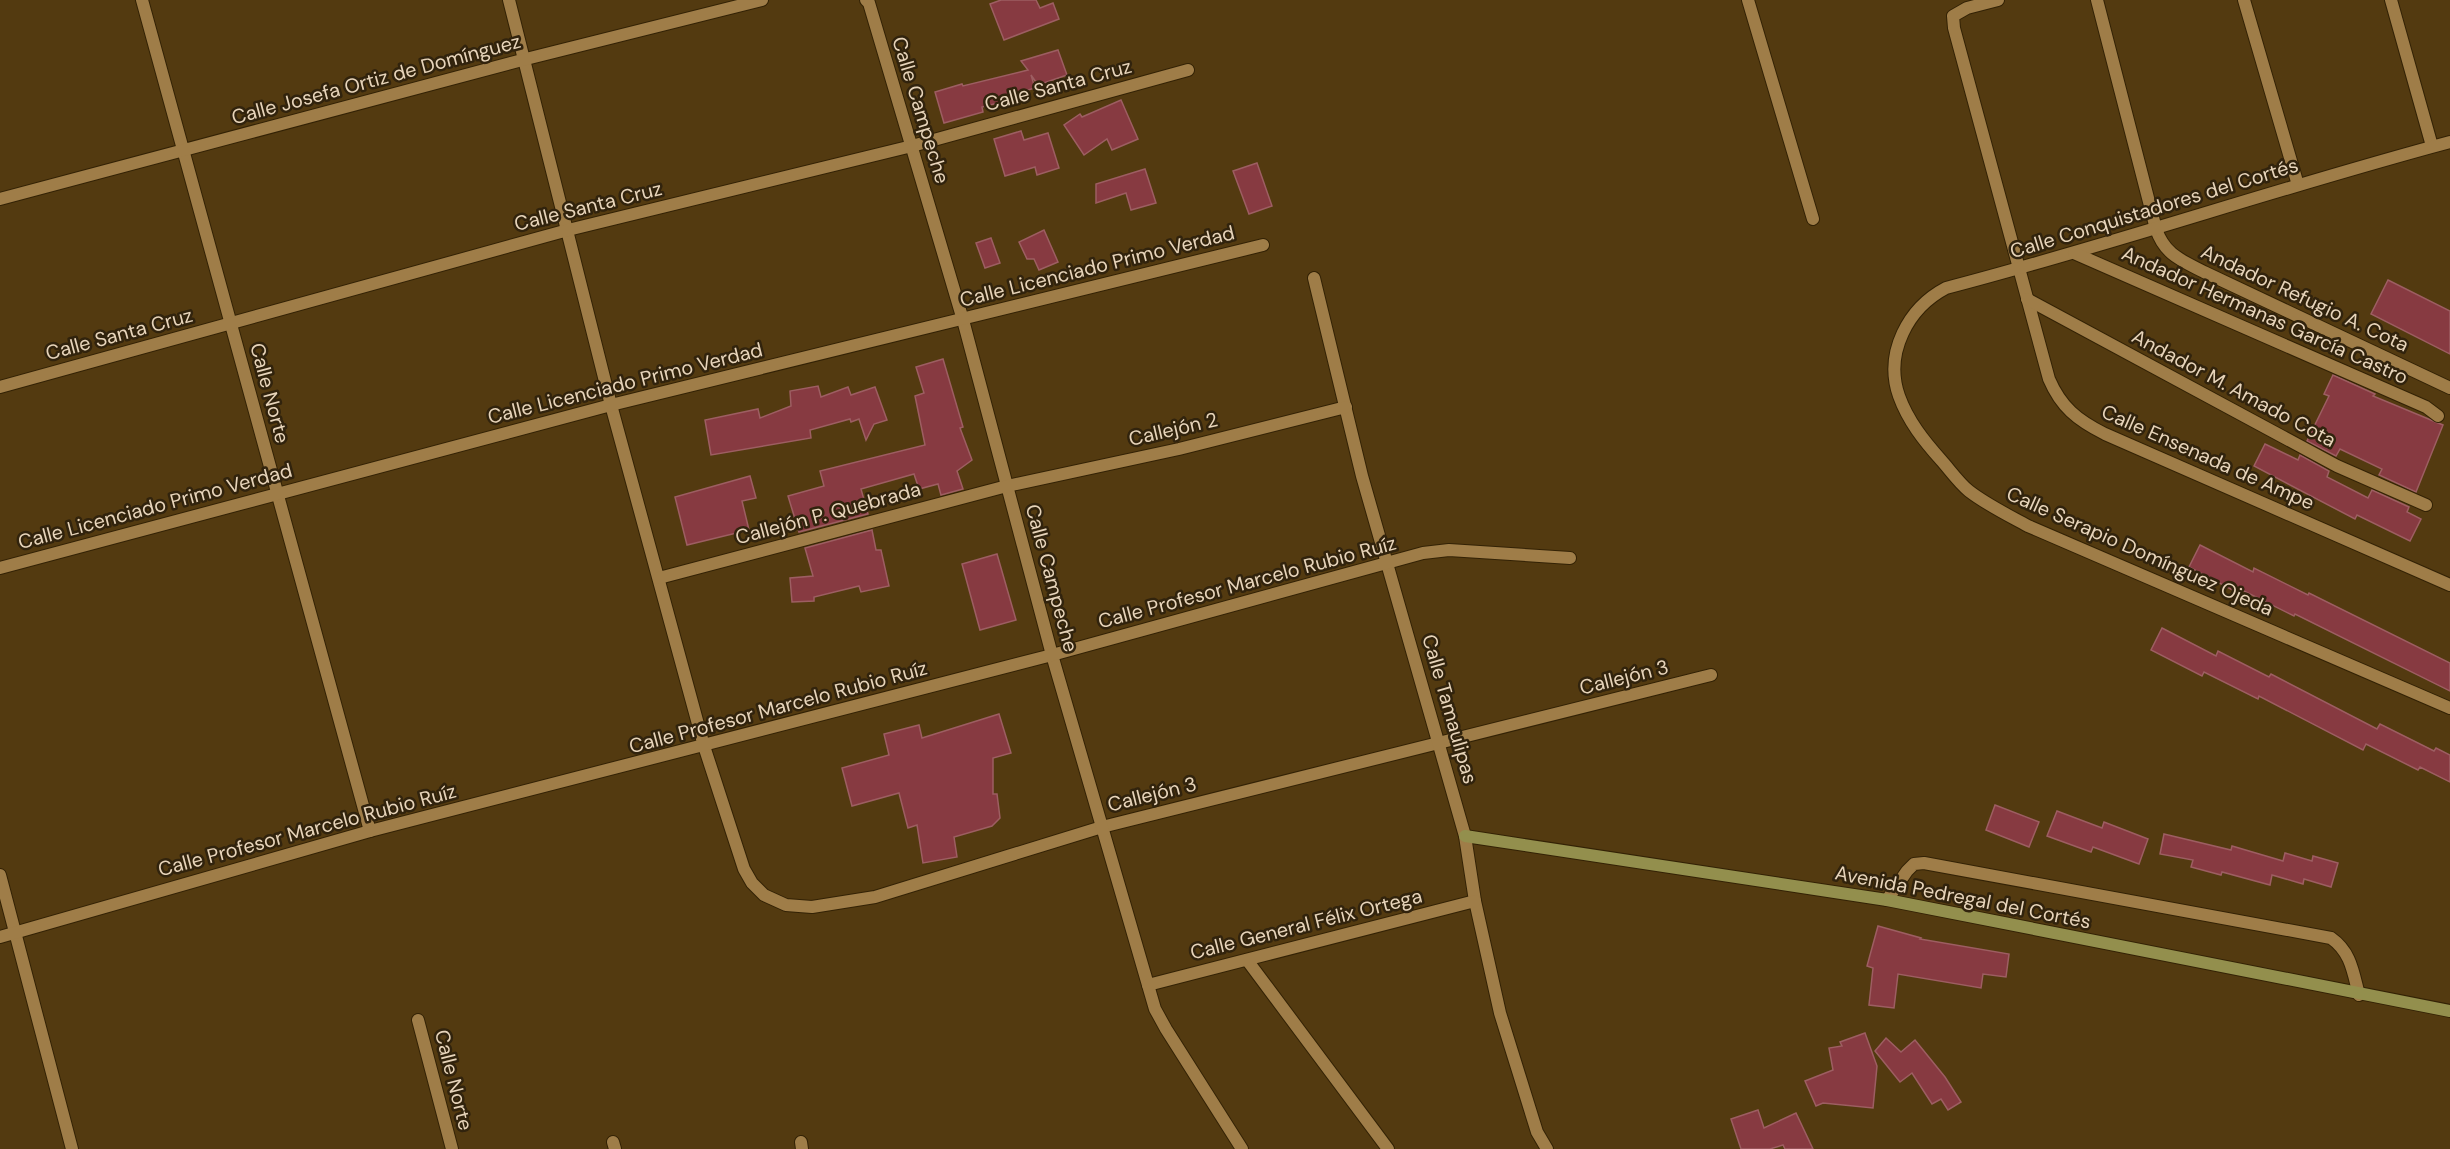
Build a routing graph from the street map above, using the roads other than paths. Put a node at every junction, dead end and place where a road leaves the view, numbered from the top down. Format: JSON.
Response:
{"nodes":[{"id":1,"x":142,"y":0,"type":"edge"},
{"id":2,"x":509,"y":0,"type":"edge"},
{"id":3,"x":762,"y":0,"type":"edge"},
{"id":4,"x":866,"y":0,"type":"edge"},
{"id":5,"x":1748,"y":0,"type":"edge"},
{"id":6,"x":1998,"y":0,"type":"edge"},
{"id":7,"x":2097,"y":0,"type":"edge"},
{"id":8,"x":2244,"y":0,"type":"edge"},
{"id":9,"x":2391,"y":0,"type":"edge"},
{"id":10,"x":526,"y":59,"type":"junction"},
{"id":11,"x":1188,"y":70,"type":"dead end"},
{"id":12,"x":2450,"y":142,"type":"edge"},
{"id":13,"x":912,"y":146,"type":"junction"},
{"id":14,"x":2432,"y":146,"type":"junction"},
{"id":15,"x":183,"y":150,"type":"junction"},
{"id":16,"x":2298,"y":185,"type":"junction"},
{"id":17,"x":0,"y":199,"type":"edge"},
{"id":18,"x":1813,"y":219,"type":"dead end"},
{"id":19,"x":2156,"y":229,"type":"junction"},
{"id":20,"x":568,"y":230,"type":"junction"},
{"id":21,"x":1263,"y":245,"type":"dead end"},
{"id":22,"x":2074,"y":253,"type":"junction"},
{"id":23,"x":2019,"y":269,"type":"junction"},
{"id":24,"x":1314,"y":278,"type":"dead end"},
{"id":25,"x":2027,"y":299,"type":"junction"},
{"id":26,"x":963,"y":320,"type":"junction"},
{"id":27,"x":231,"y":324,"type":"junction"},
{"id":28,"x":1897,"y":349,"type":"joint"},
{"id":29,"x":0,"y":387,"type":"edge"},
{"id":30,"x":2450,"y":388,"type":"edge"},
{"id":31,"x":611,"y":405,"type":"junction"},
{"id":32,"x":1346,"y":407,"type":"junction"},
{"id":33,"x":2438,"y":416,"type":"dead end"},
{"id":34,"x":1008,"y":486,"type":"junction"},
{"id":35,"x":278,"y":493,"type":"junction"},
{"id":36,"x":2426,"y":505,"type":"dead end"},
{"id":37,"x":1570,"y":558,"type":"dead end"},
{"id":38,"x":1389,"y":564,"type":"junction"},
{"id":39,"x":0,"y":568,"type":"edge"},
{"id":40,"x":659,"y":578,"type":"junction"},
{"id":41,"x":2450,"y":585,"type":"edge"},
{"id":42,"x":1052,"y":655,"type":"junction"},
{"id":43,"x":1711,"y":675,"type":"dead end"},
{"id":44,"x":2450,"y":708,"type":"edge"},
{"id":45,"x":1439,"y":743,"type":"junction"},
{"id":46,"x":704,"y":746,"type":"junction"},
{"id":47,"x":1102,"y":827,"type":"junction"},
{"id":48,"x":370,"y":831,"type":"junction"},
{"id":49,"x":1465,"y":836,"type":"junction"},
{"id":50,"x":0,"y":875,"type":"edge"},
{"id":51,"x":1887,"y":900,"type":"junction"},
{"id":52,"x":1475,"y":901,"type":"junction"},
{"id":53,"x":15,"y":933,"type":"junction"},
{"id":54,"x":0,"y":937,"type":"edge"},
{"id":55,"x":1247,"y":960,"type":"junction"},
{"id":56,"x":1148,"y":985,"type":"junction"},
{"id":57,"x":2359,"y":995,"type":"junction"},
{"id":58,"x":2450,"y":1011,"type":"edge"},
{"id":59,"x":418,"y":1020,"type":"dead end"},
{"id":60,"x":72,"y":1149,"type":"edge"},
{"id":61,"x":452,"y":1149,"type":"edge"},
{"id":62,"x":1242,"y":1149,"type":"edge"},
{"id":63,"x":1388,"y":1149,"type":"edge"},
{"id":64,"x":1547,"y":1149,"type":"edge"}],
"edges":[{"from":1,"to":15,"type":"street","name":"Calle Norte"},
{"from":2,"to":10,"type":"street","name":"Callejón 3"},
{"from":3,"to":10,"type":"street","name":"Calle Josefa Ortiz de Domínguez"},
{"from":4,"to":13,"type":"street","name":"Calle Campeche"},
{"from":5,"to":18,"type":"street"},
{"from":6,"to":23,"type":"street","name":"Calle Ensenada de Ampe"},
{"from":7,"to":19,"type":"street","name":"Andador Refugio A. Cota"},
{"from":8,"to":16,"type":"street"},
{"from":9,"to":14,"type":"street"},
{"from":10,"to":15,"type":"street","name":"Calle Josefa Ortiz de Domínguez"},
{"from":10,"to":20,"type":"street","name":"Callejón 3"},
{"from":11,"to":13,"type":"street","name":"Calle Santa Cruz"},
{"from":12,"to":14,"type":"street","name":"Calle Conquistadores del Cortés"},
{"from":13,"to":20,"type":"street","name":"Calle Santa Cruz"},
{"from":13,"to":26,"type":"street","name":"Calle Campeche"},
{"from":14,"to":16,"type":"street","name":"Calle Conquistadores del Cortés"},
{"from":15,"to":17,"type":"street","name":"Calle Josefa Ortiz de Domínguez"},
{"from":15,"to":27,"type":"street","name":"Calle Norte"},
{"from":16,"to":19,"type":"street","name":"Calle Conquistadores del Cortés"},
{"from":19,"to":22,"type":"street","name":"Calle Conquistadores del Cortés"},
{"from":19,"to":30,"type":"street","name":"Andador Refugio A. Cota"},
{"from":20,"to":27,"type":"street","name":"Calle Santa Cruz"},
{"from":20,"to":31,"type":"street","name":"Callejón 3"},
{"from":21,"to":26,"type":"street","name":"Calle Licenciado Primo Verdad"},
{"from":22,"to":23,"type":"street","name":"Calle Conquistadores del Cortés"},
{"from":22,"to":33,"type":"street","name":"Andador Hermanas García Castro"},
{"from":23,"to":25,"type":"street","name":"Calle Ensenada de Ampe"},
{"from":23,"to":28,"type":"street","name":"Calle Conquistadores del Cortés"},
{"from":24,"to":32,"type":"street","name":"Calle Tamaulipas"},
{"from":25,"to":36,"type":"street","name":"Andador M. Amado Cota"},
{"from":25,"to":41,"type":"street","name":"Calle Ensenada de Ampe"},
{"from":26,"to":31,"type":"street","name":"Calle Licenciado Primo Verdad"},
{"from":26,"to":34,"type":"street","name":"Calle Campeche"},
{"from":27,"to":29,"type":"street","name":"Calle Santa Cruz"},
{"from":27,"to":35,"type":"street","name":"Calle Norte"},
{"from":28,"to":44,"type":"street","name":"Calle Serapio Domínguez Ojeda"},
{"from":31,"to":35,"type":"street","name":"Calle Licenciado Primo Verdad"},
{"from":31,"to":40,"type":"street","name":"Callejón 3"},
{"from":32,"to":34,"type":"street","name":"Callejón 2"},
{"from":32,"to":38,"type":"street","name":"Calle Tamaulipas"},
{"from":34,"to":40,"type":"street","name":"Callejón P. Quebrada"},
{"from":34,"to":42,"type":"street","name":"Calle Campeche"},
{"from":35,"to":39,"type":"street","name":"Calle Licenciado Primo Verdad"},
{"from":35,"to":48,"type":"street","name":"Calle Norte"},
{"from":37,"to":38,"type":"street","name":"Calle Profesor Marcelo Rubio Ruíz"},
{"from":38,"to":42,"type":"street","name":"Calle Profesor Marcelo Rubio Ruíz"},
{"from":38,"to":45,"type":"street","name":"Calle Tamaulipas"},
{"from":40,"to":46,"type":"street","name":"Callejón 3"},
{"from":42,"to":46,"type":"street","name":"Calle Profesor Marcelo Rubio Ruíz"},
{"from":42,"to":47,"type":"street","name":"Calle Campeche"},
{"from":43,"to":45,"type":"street","name":"Callejón 3"},
{"from":45,"to":47,"type":"street","name":"Callejón 3"},
{"from":45,"to":49,"type":"street","name":"Calle Tamaulipas"},
{"from":46,"to":47,"type":"street","name":"Callejón 3"},
{"from":46,"to":48,"type":"street","name":"Calle Profesor Marcelo Rubio Ruíz"},
{"from":47,"to":56,"type":"street","name":"Calle Campeche"},
{"from":48,"to":53,"type":"street","name":"Calle Profesor Marcelo Rubio Ruíz"},
{"from":49,"to":51,"type":"street","name":"Avenida Pedregal del Cortés"},
{"from":49,"to":52,"type":"street","name":"Calle Tamaulipas"},
{"from":50,"to":53,"type":"street"},
{"from":51,"to":57,"type":"street","name":"Avenida Pedregal del Cortés"},
{"from":51,"to":57,"type":"street"},
{"from":52,"to":55,"type":"street","name":"Calle General Félix Ortega"},
{"from":52,"to":64,"type":"street","name":"Calle Tamaulipas"},
{"from":53,"to":54,"type":"street","name":"Calle Profesor Marcelo Rubio Ruíz"},
{"from":53,"to":60,"type":"street"},
{"from":55,"to":56,"type":"street","name":"Calle General Félix Ortega"},
{"from":55,"to":63,"type":"street"},
{"from":56,"to":62,"type":"street","name":"Calle Campeche"},
{"from":57,"to":58,"type":"street","name":"Avenida Pedregal del Cortés"},
{"from":59,"to":61,"type":"street","name":"Calle Norte"}]}
